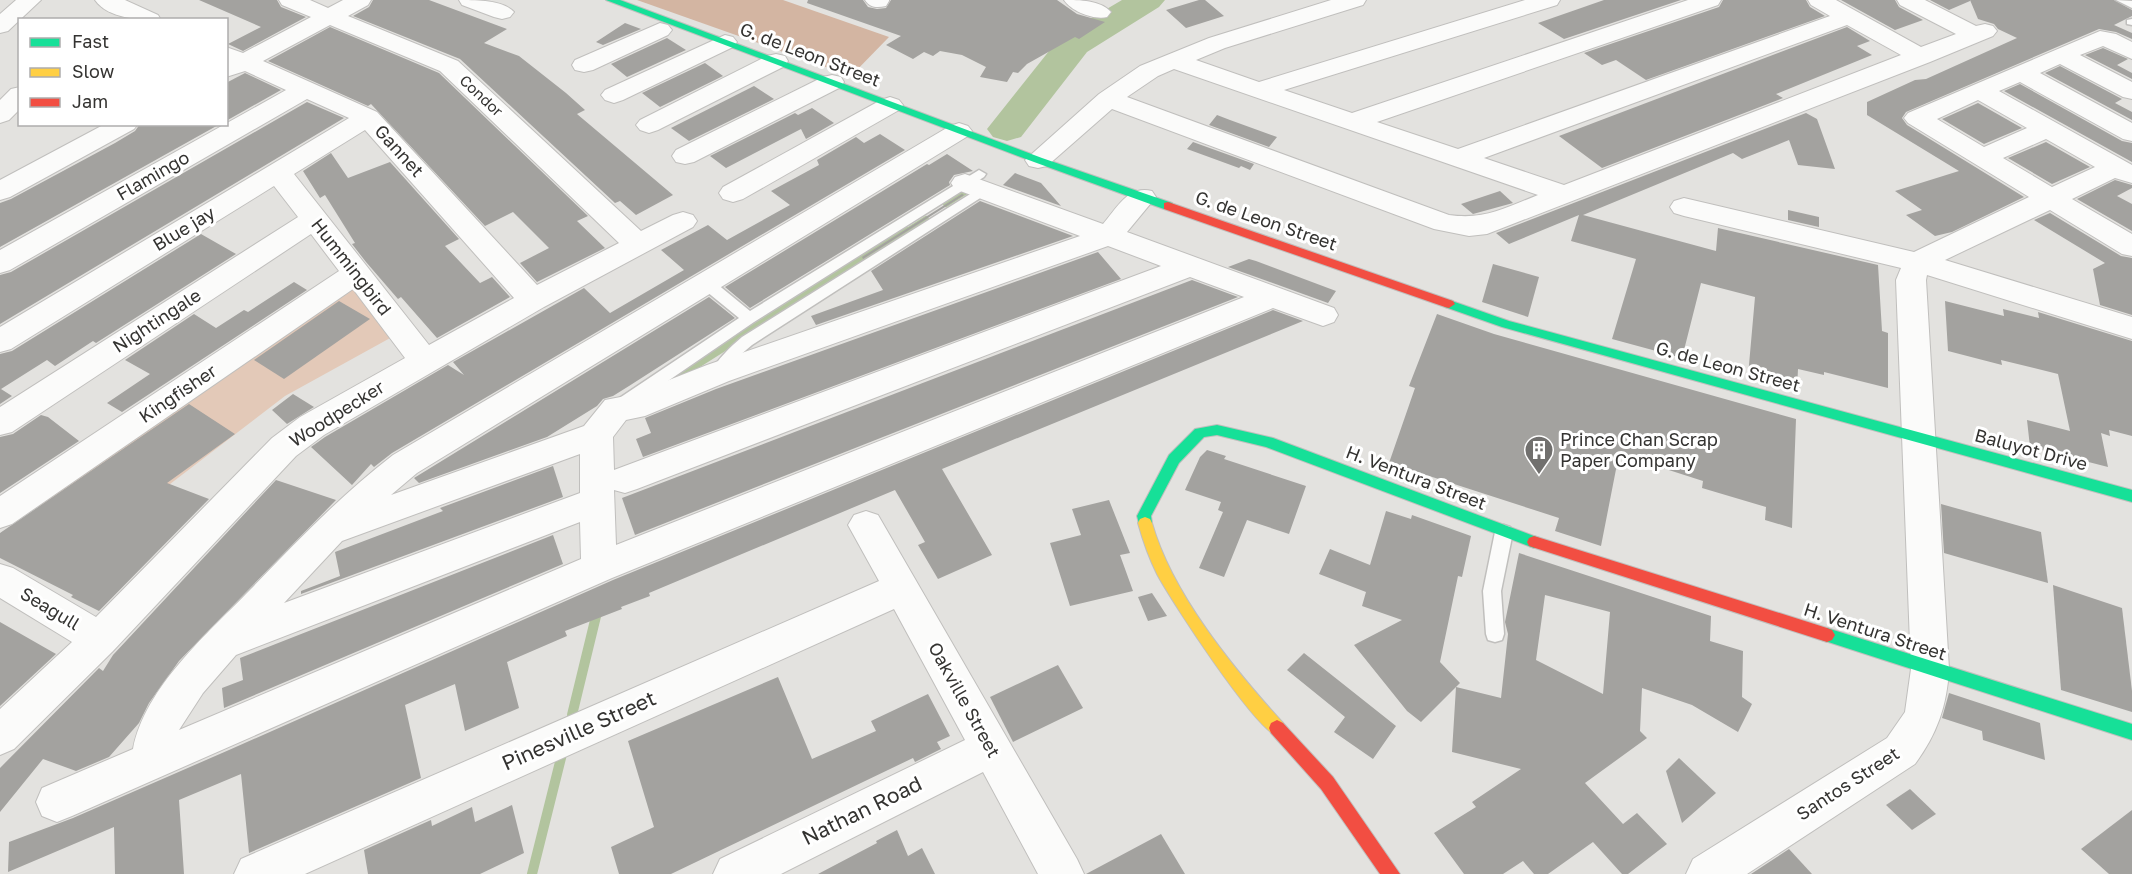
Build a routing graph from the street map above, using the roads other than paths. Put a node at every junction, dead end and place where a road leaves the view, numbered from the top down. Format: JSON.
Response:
{"nodes":[{"id":1,"x":30,"y":0,"type":"edge"},
{"id":2,"x":106,"y":0,"type":"edge"},
{"id":3,"x":290,"y":0,"type":"edge"},
{"id":4,"x":360,"y":0,"type":"edge"},
{"id":5,"x":470,"y":0,"type":"edge"},
{"id":6,"x":611,"y":0,"type":"edge"},
{"id":7,"x":1075,"y":0,"type":"edge"},
{"id":8,"x":1355,"y":0,"type":"edge"},
{"id":9,"x":1549,"y":0,"type":"edge"},
{"id":10,"x":1710,"y":0,"type":"edge"},
{"id":11,"x":1819,"y":0,"type":"edge"},
{"id":12,"x":1908,"y":0,"type":"edge"},
{"id":13,"x":2122,"y":0,"type":"edge"},
{"id":14,"x":2132,"y":5,"type":"edge"},
{"id":15,"x":502,"y":12,"type":"dead end"},
{"id":16,"x":1099,"y":12,"type":"dead end"},
{"id":17,"x":1848,"y":16,"type":"junction"},
{"id":18,"x":327,"y":17,"type":"junction"},
{"id":19,"x":146,"y":18,"type":"edge"},
{"id":20,"x":0,"y":26,"type":"edge"},
{"id":21,"x":660,"y":30,"type":"dead end"},
{"id":22,"x":18,"y":33,"type":"edge"},
{"id":23,"x":725,"y":42,"type":"junction"},
{"id":24,"x":2132,"y":52,"type":"edge"},
{"id":25,"x":2062,"y":56,"type":"junction"},
{"id":26,"x":1921,"y":57,"type":"junction"},
{"id":27,"x":1171,"y":60,"type":"junction"},
{"id":28,"x":776,"y":61,"type":"junction"},
{"id":29,"x":232,"y":62,"type":"edge"},
{"id":30,"x":584,"y":65,"type":"dead end"},
{"id":31,"x":2021,"y":74,"type":"junction"},
{"id":32,"x":831,"y":82,"type":"junction"},
{"id":33,"x":306,"y":89,"type":"junction"},
{"id":34,"x":1258,"y":90,"type":"junction"},
{"id":35,"x":1980,"y":91,"type":"junction"},
{"id":36,"x":2132,"y":92,"type":"edge"},
{"id":37,"x":614,"y":95,"type":"dead end"},
{"id":38,"x":18,"y":96,"type":"edge"},
{"id":39,"x":1108,"y":99,"type":"junction"},
{"id":40,"x":890,"y":105,"type":"junction"},
{"id":41,"x":0,"y":115,"type":"edge"},
{"id":42,"x":368,"y":117,"type":"junction"},
{"id":43,"x":1351,"y":122,"type":"junction"},
{"id":44,"x":649,"y":125,"type":"dead end"},
{"id":45,"x":121,"y":126,"type":"edge"},
{"id":46,"x":2047,"y":129,"type":"junction"},
{"id":47,"x":959,"y":131,"type":"junction"},
{"id":48,"x":2132,"y":133,"type":"edge"},
{"id":49,"x":685,"y":156,"type":"dead end"},
{"id":50,"x":1983,"y":157,"type":"junction"},
{"id":51,"x":1458,"y":158,"type":"junction"},
{"id":52,"x":1038,"y":160,"type":"junction"},
{"id":53,"x":2124,"y":171,"type":"edge"},
{"id":54,"x":278,"y":172,"type":"junction"},
{"id":55,"x":976,"y":182,"type":"junction"},
{"id":56,"x":0,"y":191,"type":"edge"},
{"id":57,"x":733,"y":193,"type":"dead end"},
{"id":58,"x":1563,"y":194,"type":"junction"},
{"id":59,"x":1142,"y":196,"type":"junction"},
{"id":60,"x":2051,"y":199,"type":"junction"},
{"id":61,"x":1684,"y":207,"type":"dead end"},
{"id":62,"x":314,"y":219,"type":"junction"},
{"id":63,"x":683,"y":221,"type":"dead end"},
{"id":64,"x":1108,"y":236,"type":"junction"},
{"id":65,"x":638,"y":245,"type":"junction"},
{"id":66,"x":2132,"y":247,"type":"edge"},
{"id":67,"x":1917,"y":262,"type":"junction"},
{"id":68,"x":0,"y":263,"type":"edge"},
{"id":69,"x":1190,"y":266,"type":"junction"},
{"id":70,"x":356,"y":273,"type":"junction"},
{"id":71,"x":706,"y":283,"type":"junction"},
{"id":72,"x":1272,"y":297,"type":"junction"},
{"id":73,"x":533,"y":300,"type":"junction"},
{"id":74,"x":1323,"y":315,"type":"dead end"},
{"id":75,"x":749,"y":318,"type":"junction"},
{"id":76,"x":2132,"y":328,"type":"edge"},
{"id":77,"x":0,"y":341,"type":"edge"},
{"id":78,"x":425,"y":362,"type":"junction"},
{"id":79,"x":718,"y":373,"type":"junction"},
{"id":80,"x":606,"y":422,"type":"junction"},
{"id":81,"x":0,"y":423,"type":"edge"},
{"id":82,"x":1921,"y":439,"type":"junction"},
{"id":83,"x":625,"y":480,"type":"dead end"},
{"id":84,"x":2132,"y":496,"type":"edge"},
{"id":85,"x":597,"y":501,"type":"junction"},
{"id":86,"x":0,"y":514,"type":"edge"},
{"id":87,"x":866,"y":525,"type":"dead end"},
{"id":88,"x":330,"y":531,"type":"junction"},
{"id":89,"x":1504,"y":531,"type":"junction"},
{"id":90,"x":599,"y":567,"type":"junction"},
{"id":91,"x":0,"y":579,"type":"edge"},
{"id":92,"x":902,"y":588,"type":"junction"},
{"id":93,"x":1495,"y":634,"type":"dead end"},
{"id":94,"x":100,"y":639,"type":"junction"},
{"id":95,"x":223,"y":643,"type":"junction"},
{"id":96,"x":1930,"y":669,"type":"junction"},
{"id":97,"x":2132,"y":732,"type":"edge"},
{"id":98,"x":0,"y":736,"type":"edge"},
{"id":99,"x":990,"y":748,"type":"junction"},
{"id":100,"x":151,"y":762,"type":"junction"},
{"id":101,"x":57,"y":802,"type":"dead end"},
{"id":102,"x":256,"y":874,"type":"edge"},
{"id":103,"x":735,"y":874,"type":"edge"},
{"id":104,"x":1062,"y":874,"type":"edge"},
{"id":105,"x":1391,"y":874,"type":"edge"},
{"id":106,"x":1708,"y":874,"type":"edge"}],
"edges":[{"from":1,"to":20,"type":"street"},
{"from":2,"to":19,"type":"street"},
{"from":3,"to":18,"type":"street","name":"Condor"},
{"from":4,"to":18,"type":"street"},
{"from":5,"to":15,"type":"street"},
{"from":6,"to":23,"type":"street","name":"G. de Leon Street"},
{"from":7,"to":16,"type":"street"},
{"from":8,"to":27,"type":"street"},
{"from":9,"to":34,"type":"street"},
{"from":10,"to":43,"type":"street"},
{"from":11,"to":17,"type":"street"},
{"from":12,"to":26,"type":"street"},
{"from":13,"to":14,"type":"lane"},
{"from":17,"to":26,"type":"street"},
{"from":17,"to":51,"type":"street"},
{"from":18,"to":29,"type":"street"},
{"from":18,"to":65,"type":"street","name":"Condor"},
{"from":20,"to":22,"type":"street"},
{"from":21,"to":30,"type":"street"},
{"from":23,"to":28,"type":"street","name":"G. de Leon Street"},
{"from":23,"to":37,"type":"street"},
{"from":24,"to":25,"type":"street"},
{"from":25,"to":31,"type":"street"},
{"from":25,"to":36,"type":"street"},
{"from":26,"to":58,"type":"street"},
{"from":27,"to":34,"type":"street"},
{"from":27,"to":39,"type":"street"},
{"from":28,"to":32,"type":"street","name":"G. de Leon Street"},
{"from":28,"to":44,"type":"street"},
{"from":29,"to":33,"type":"street","name":"Gannet"},
{"from":31,"to":35,"type":"street"},
{"from":31,"to":48,"type":"street"},
{"from":32,"to":40,"type":"street","name":"G. de Leon Street"},
{"from":32,"to":49,"type":"street"},
{"from":33,"to":42,"type":"street","name":"Gannet"},
{"from":33,"to":68,"type":"street","name":"Flamingo"},
{"from":34,"to":43,"type":"street"},
{"from":35,"to":46,"type":"street"},
{"from":35,"to":50,"type":"street"},
{"from":38,"to":41,"type":"street"},
{"from":39,"to":52,"type":"street"},
{"from":39,"to":58,"type":"street"},
{"from":40,"to":47,"type":"street","name":"G. de Leon Street"},
{"from":40,"to":57,"type":"street"},
{"from":42,"to":54,"type":"street","name":"Blue jay"},
{"from":42,"to":73,"type":"street","name":"Gannet"},
{"from":43,"to":51,"type":"street"},
{"from":45,"to":56,"type":"street"},
{"from":46,"to":50,"type":"street"},
{"from":46,"to":53,"type":"street"},
{"from":47,"to":52,"type":"street","name":"G. de Leon Street"},
{"from":47,"to":71,"type":"street"},
{"from":50,"to":60,"type":"street"},
{"from":51,"to":58,"type":"street"},
{"from":52,"to":59,"type":"street","name":"G. de Leon Street"},
{"from":53,"to":60,"type":"street"},
{"from":54,"to":62,"type":"street","name":"Hummingbird"},
{"from":54,"to":77,"type":"street","name":"Blue jay"},
{"from":55,"to":64,"type":"street"},
{"from":55,"to":75,"type":"lane"},
{"from":55,"to":79,"type":"lane"},
{"from":59,"to":64,"type":"street"},
{"from":59,"to":82,"type":"street","name":"G. de Leon Street"},
{"from":60,"to":66,"type":"street"},
{"from":60,"to":67,"type":"street"},
{"from":61,"to":67,"type":"street"},
{"from":62,"to":70,"type":"street","name":"Hummingbird"},
{"from":62,"to":81,"type":"street","name":"Nightingale"},
{"from":63,"to":65,"type":"street","name":"Woodpecker"},
{"from":64,"to":69,"type":"street"},
{"from":64,"to":79,"type":"street"},
{"from":65,"to":73,"type":"street","name":"Woodpecker"},
{"from":67,"to":76,"type":"street"},
{"from":67,"to":82,"type":"street","name":"Santos Street"},
{"from":69,"to":72,"type":"street"},
{"from":69,"to":83,"type":"street"},
{"from":70,"to":78,"type":"street","name":"Hummingbird"},
{"from":70,"to":86,"type":"street","name":"Kingfisher"},
{"from":71,"to":75,"type":"lane"},
{"from":71,"to":88,"type":"street"},
{"from":72,"to":74,"type":"street"},
{"from":72,"to":90,"type":"street"},
{"from":73,"to":78,"type":"street","name":"Woodpecker"},
{"from":75,"to":80,"type":"lane"},
{"from":78,"to":94,"type":"street","name":"Woodpecker"},
{"from":79,"to":80,"type":"street"},
{"from":80,"to":85,"type":"street"},
{"from":80,"to":88,"type":"street"},
{"from":82,"to":84,"type":"street","name":"Baluyot Drive"},
{"from":82,"to":96,"type":"street","name":"Santos Street"},
{"from":85,"to":90,"type":"street"},
{"from":85,"to":95,"type":"street"},
{"from":87,"to":92,"type":"street","name":"Oakville Street"},
{"from":88,"to":95,"type":"street"},
{"from":89,"to":93,"type":"lane"},
{"from":89,"to":96,"type":"street","name":"H. Ventura Street"},
{"from":89,"to":105,"type":"street","name":"H. Ventura Street"},
{"from":90,"to":100,"type":"street"},
{"from":91,"to":94,"type":"street","name":"Seagull"},
{"from":92,"to":99,"type":"street","name":"Oakville Street"},
{"from":92,"to":102,"type":"street","name":"Pinesville Street"},
{"from":94,"to":98,"type":"street","name":"Woodpecker"},
{"from":95,"to":100,"type":"street"},
{"from":96,"to":97,"type":"street","name":"H. Ventura Street"},
{"from":96,"to":106,"type":"street","name":"Santos Street"},
{"from":99,"to":103,"type":"street","name":"Nathan Road"},
{"from":99,"to":104,"type":"street","name":"Oakville Street"},
{"from":100,"to":101,"type":"street"}]}
